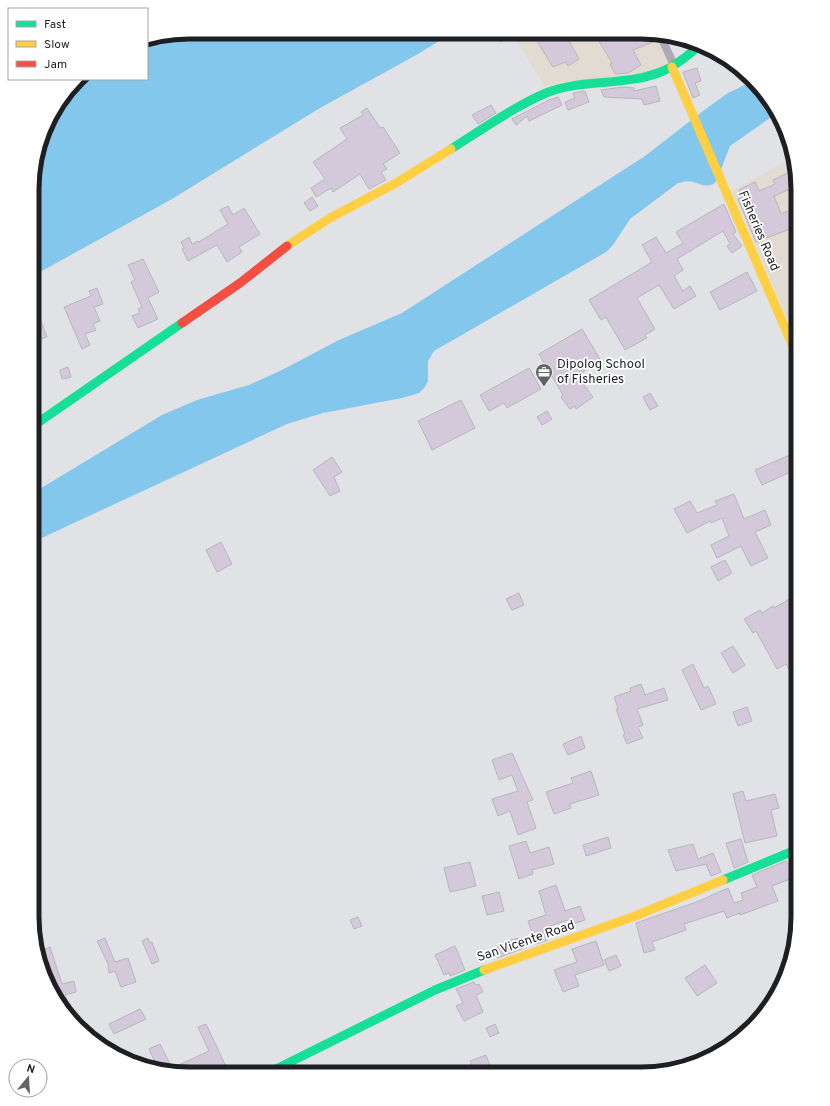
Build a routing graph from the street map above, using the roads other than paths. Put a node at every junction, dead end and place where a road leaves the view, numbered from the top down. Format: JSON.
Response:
{"nodes":[{"id":1,"x":662,"y":40,"type":"edge"},
{"id":2,"x":695,"y":49,"type":"edge"},
{"id":3,"x":673,"y":66,"type":"junction"},
{"id":4,"x":791,"y":342,"type":"edge"},
{"id":5,"x":39,"y":422,"type":"edge"},
{"id":6,"x":791,"y":853,"type":"edge"},
{"id":7,"x":280,"y":1067,"type":"edge"}],
"edges":[{"from":1,"to":3,"type":"street"},
{"from":2,"to":3,"type":"street"},
{"from":3,"to":4,"type":"street","name":"Fisheries Road"},
{"from":3,"to":5,"type":"street"},
{"from":6,"to":7,"type":"street","name":"San Vicente Road"}]}
